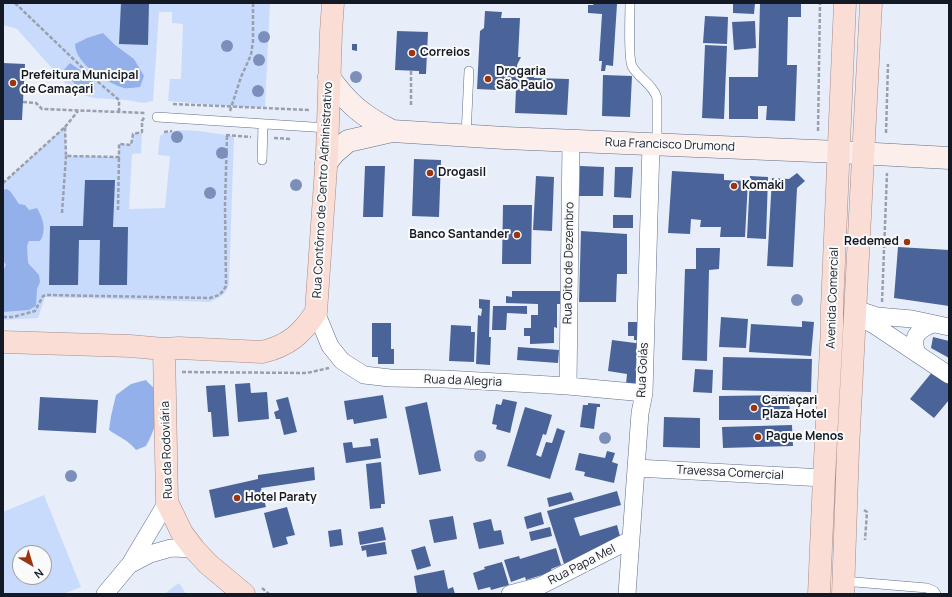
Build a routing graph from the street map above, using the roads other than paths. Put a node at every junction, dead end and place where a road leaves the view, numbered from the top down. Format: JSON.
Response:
{"nodes":[{"id":1,"x":333,"y":3,"type":"edge"},
{"id":2,"x":630,"y":3,"type":"edge"},
{"id":3,"x":845,"y":3,"type":"edge"},
{"id":4,"x":871,"y":3,"type":"edge"},
{"id":5,"x":469,"y":71,"type":"dead end"},
{"id":6,"x":329,"y":77,"type":"junction"},
{"id":7,"x":157,"y":117,"type":"dead end"},
{"id":8,"x":328,"y":118,"type":"junction"},
{"id":9,"x":263,"y":124,"type":"junction"},
{"id":10,"x":392,"y":131,"type":"junction"},
{"id":11,"x":466,"y":136,"type":"junction"},
{"id":12,"x":571,"y":141,"type":"junction"},
{"id":13,"x":654,"y":145,"type":"junction"},
{"id":14,"x":838,"y":152,"type":"junction"},
{"id":15,"x":863,"y":153,"type":"junction"},
{"id":16,"x":949,"y":158,"type":"edge"},
{"id":17,"x":262,"y":160,"type":"dead end"},
{"id":18,"x":326,"y":163,"type":"junction"},
{"id":19,"x":316,"y":312,"type":"junction"},
{"id":20,"x":855,"y":317,"type":"junction"},
{"id":21,"x":941,"y":326,"type":"edge"},
{"id":22,"x":832,"y":328,"type":"junction"},
{"id":23,"x":3,"y":342,"type":"edge"},
{"id":24,"x":164,"y":349,"type":"junction"},
{"id":25,"x":917,"y":354,"type":"junction"},
{"id":26,"x":949,"y":375,"type":"edge"},
{"id":27,"x":568,"y":386,"type":"junction"},
{"id":28,"x":644,"y":393,"type":"junction"},
{"id":29,"x":636,"y":468,"type":"junction"},
{"id":30,"x":824,"y":478,"type":"junction"},
{"id":31,"x":167,"y":502,"type":"junction"},
{"id":32,"x":630,"y":540,"type":"junction"},
{"id":33,"x":194,"y":549,"type":"junction"},
{"id":34,"x":130,"y":564,"type":"junction"},
{"id":35,"x":843,"y":587,"type":"edge"},
{"id":36,"x":246,"y":590,"type":"edge"},
{"id":37,"x":540,"y":590,"type":"edge"},
{"id":38,"x":105,"y":594,"type":"edge"},
{"id":39,"x":510,"y":594,"type":"edge"},
{"id":40,"x":627,"y":594,"type":"edge"},
{"id":41,"x":820,"y":594,"type":"edge"},
{"id":42,"x":936,"y":594,"type":"edge"}],
"edges":[{"from":1,"to":6,"type":"main road","name":"Rua Contôrno de Centro Administrativo"},
{"from":2,"to":13,"type":"lane"},
{"from":3,"to":14,"type":"main road","name":"Avenida Comercial"},
{"from":4,"to":15,"type":"main road","name":"Avenida Comercial"},
{"from":5,"to":11,"type":"lane"},
{"from":6,"to":8,"type":"main road","name":"Rua Contôrno de Centro Administrativo"},
{"from":6,"to":10,"type":"main road","name":"Rua Francisco Drumond"},
{"from":7,"to":9,"type":"lane"},
{"from":8,"to":9,"type":"lane"},
{"from":8,"to":18,"type":"main road","name":"Rua Contôrno de Centro Administrativo"},
{"from":9,"to":17,"type":"lane"},
{"from":10,"to":11,"type":"main road","name":"Rua Francisco Drumond"},
{"from":10,"to":18,"type":"main road","name":"Rua Francisco Drumond"},
{"from":11,"to":12,"type":"main road","name":"Rua Francisco Drumond"},
{"from":12,"to":13,"type":"main road","name":"Rua Francisco Drumond"},
{"from":12,"to":27,"type":"street","name":"Rua Oito de Dezembro"},
{"from":13,"to":14,"type":"main road","name":"Rua Francisco Drumond"},
{"from":13,"to":28,"type":"street","name":"Rua Goiás"},
{"from":14,"to":15,"type":"main road","name":"Rua Francisco Drumond"},
{"from":14,"to":22,"type":"main road","name":"Avenida Comercial"},
{"from":15,"to":16,"type":"main road","name":"Rua Francisco Drumond"},
{"from":15,"to":20,"type":"main road","name":"Avenida Comercial"},
{"from":18,"to":19,"type":"main road","name":"Rua Contôrno de Centro Administrativo"},
{"from":19,"to":24,"type":"main road","name":"Rua Contôrno de Centro Administrativo"},
{"from":19,"to":27,"type":"street","name":"Rua da Alegria"},
{"from":20,"to":21,"type":"street"},
{"from":20,"to":22,"type":"main road"},
{"from":20,"to":25,"type":"street"},
{"from":20,"to":35,"type":"main road","name":"Avenida Comercial"},
{"from":21,"to":25,"type":"street"},
{"from":22,"to":30,"type":"main road","name":"Avenida Comercial"},
{"from":23,"to":24,"type":"main road","name":"Rua Contôrno de Centro Administrativo"},
{"from":24,"to":31,"type":"main road","name":"Rua da Rodoviária"},
{"from":25,"to":26,"type":"street"},
{"from":27,"to":28,"type":"street","name":"Rua da Alegria"},
{"from":28,"to":29,"type":"street","name":"Rua Goiás"},
{"from":29,"to":30,"type":"street","name":"Travessa Comercial"},
{"from":29,"to":32,"type":"street","name":"Rua Goiás"},
{"from":30,"to":41,"type":"main road","name":"Avenida Comercial"},
{"from":31,"to":33,"type":"main road","name":"Rua da Rodoviária"},
{"from":31,"to":34,"type":"street"},
{"from":32,"to":37,"type":"street","name":"Rua Papa Mel"},
{"from":32,"to":40,"type":"street","name":"Rua Goiás"},
{"from":33,"to":34,"type":"street"},
{"from":33,"to":36,"type":"main road","name":"Rua da Rodoviária"},
{"from":34,"to":38,"type":"street"},
{"from":35,"to":42,"type":"lane"},
{"from":37,"to":39,"type":"street","name":"Rua Papa Mel"}]}
